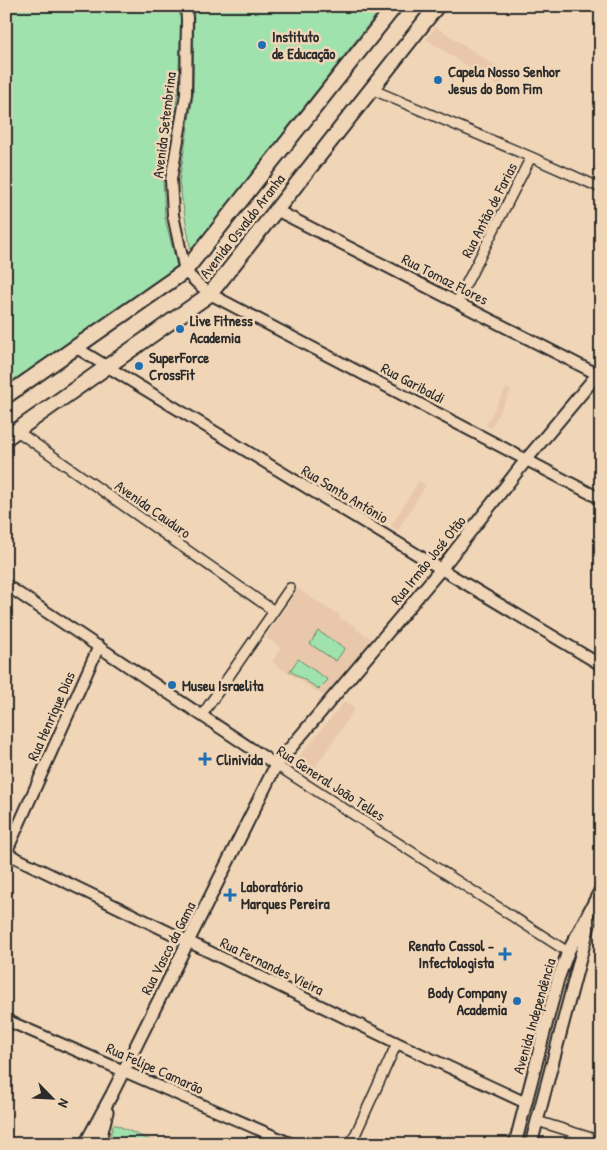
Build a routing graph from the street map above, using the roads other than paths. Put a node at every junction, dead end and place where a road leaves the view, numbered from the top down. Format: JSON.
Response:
{"nodes":[{"id":1,"x":186,"y":6,"type":"edge"},
{"id":2,"x":395,"y":6,"type":"edge"},
{"id":3,"x":437,"y":6,"type":"edge"},
{"id":4,"x":372,"y":89,"type":"junction"},
{"id":5,"x":531,"y":157,"type":"junction"},
{"id":6,"x":601,"y":188,"type":"edge"},
{"id":7,"x":276,"y":210,"type":"junction"},
{"id":8,"x":185,"y":271,"type":"junction"},
{"id":9,"x":210,"y":294,"type":"junction"},
{"id":10,"x":457,"y":302,"type":"junction"},
{"id":11,"x":75,"y":347,"type":"junction"},
{"id":12,"x":108,"y":367,"type":"junction"},
{"id":13,"x":600,"y":373,"type":"edge"},
{"id":14,"x":6,"y":396,"type":"edge"},
{"id":15,"x":12,"y":435,"type":"edge"},
{"id":16,"x":526,"y":460,"type":"junction"},
{"id":17,"x":601,"y":499,"type":"edge"},
{"id":18,"x":441,"y":569,"type":"junction"},
{"id":19,"x":6,"y":585,"type":"edge"},
{"id":20,"x":290,"y":588,"type":"dead end"},
{"id":21,"x":274,"y":611,"type":"junction"},
{"id":22,"x":98,"y":646,"type":"junction"},
{"id":23,"x":601,"y":664,"type":"edge"},
{"id":24,"x":202,"y":715,"type":"junction"},
{"id":25,"x":276,"y":765,"type":"junction"},
{"id":26,"x":6,"y":853,"type":"edge"},
{"id":27,"x":601,"y":889,"type":"edge"},
{"id":28,"x":595,"y":900,"type":"junction"},
{"id":29,"x":188,"y":942,"type":"junction"},
{"id":30,"x":568,"y":952,"type":"junction"},
{"id":31,"x":6,"y":1020,"type":"edge"},
{"id":32,"x":397,"y":1043,"type":"junction"},
{"id":33,"x":124,"y":1070,"type":"junction"},
{"id":34,"x":112,"y":1094,"type":"junction"},
{"id":35,"x":526,"y":1103,"type":"junction"},
{"id":36,"x":537,"y":1121,"type":"junction"},
{"id":37,"x":601,"y":1142,"type":"edge"},
{"id":38,"x":85,"y":1144,"type":"edge"},
{"id":39,"x":99,"y":1144,"type":"edge"},
{"id":40,"x":292,"y":1144,"type":"edge"},
{"id":41,"x":351,"y":1144,"type":"edge"},
{"id":42,"x":515,"y":1144,"type":"edge"},
{"id":43,"x":531,"y":1144,"type":"edge"}],
"edges":[{"from":1,"to":8,"type":"street","name":"Avenida Setembrina"},
{"from":2,"to":8,"type":"main road","name":"Avenida Osvaldo Aranha"},
{"from":3,"to":4,"type":"main road","name":"Avenida Osvaldo Aranha"},
{"from":4,"to":5,"type":"street"},
{"from":4,"to":7,"type":"main road","name":"Avenida Osvaldo Aranha"},
{"from":5,"to":6,"type":"street"},
{"from":5,"to":10,"type":"street","name":"Rua Antão de Farias"},
{"from":7,"to":9,"type":"main road","name":"Avenida Osvaldo Aranha"},
{"from":7,"to":10,"type":"street","name":"Rua Tomaz Flores"},
{"from":8,"to":9,"type":"street"},
{"from":8,"to":11,"type":"main road","name":"Avenida Osvaldo Aranha"},
{"from":9,"to":12,"type":"main road","name":"Avenida Osvaldo Aranha"},
{"from":9,"to":16,"type":"street","name":"Rua Garibaldi"},
{"from":10,"to":13,"type":"street","name":"Rua Tomaz Flores"},
{"from":11,"to":12,"type":"street","name":"Rua Santo Antônio"},
{"from":11,"to":14,"type":"main road","name":"Avenida Osvaldo Aranha"},
{"from":12,"to":15,"type":"main road","name":"Avenida Osvaldo Aranha"},
{"from":12,"to":18,"type":"street","name":"Rua Santo Antônio"},
{"from":13,"to":16,"type":"main road","name":"Rua Irmão José Otão"},
{"from":15,"to":21,"type":"street","name":"Avenida Cauduro"},
{"from":16,"to":17,"type":"street","name":"Rua Garibaldi"},
{"from":16,"to":18,"type":"main road","name":"Rua Irmão José Otão"},
{"from":18,"to":23,"type":"street","name":"Rua Santo Antônio"},
{"from":18,"to":25,"type":"main road","name":"Rua Irmão José Otão"},
{"from":19,"to":22,"type":"street","name":"Rua General João Telles"},
{"from":20,"to":21,"type":"street"},
{"from":21,"to":24,"type":"street"},
{"from":22,"to":24,"type":"street","name":"Rua General João Telles"},
{"from":22,"to":26,"type":"street","name":"Rua Henrique Dias"},
{"from":24,"to":25,"type":"street","name":"Rua General João Telles"},
{"from":25,"to":29,"type":"main road","name":"Rua Vasco da Gama"},
{"from":25,"to":30,"type":"street","name":"Rua General João Telles"},
{"from":26,"to":29,"type":"street","name":"Rua Fernandes Vieira"},
{"from":27,"to":28,"type":"main road","name":"Avenida Independência"},
{"from":28,"to":30,"type":"main road","name":"Avenida Independência"},
{"from":28,"to":36,"type":"main road","name":"Avenida Independência"},
{"from":29,"to":32,"type":"street","name":"Rua Fernandes Vieira"},
{"from":29,"to":33,"type":"main road","name":"Rua Vasco da Gama"},
{"from":30,"to":35,"type":"main road","name":"Avenida Independência"},
{"from":31,"to":33,"type":"street","name":"Rua Felipe Camarão"},
{"from":32,"to":35,"type":"street","name":"Rua Fernandes Vieira"},
{"from":32,"to":41,"type":"street"},
{"from":33,"to":34,"type":"main road","name":"Rua Vasco da Gama"},
{"from":33,"to":40,"type":"street","name":"Rua Felipe Camarão"},
{"from":34,"to":38,"type":"main road","name":"Rua Vasco da Gama"},
{"from":34,"to":39,"type":"main road"},
{"from":35,"to":42,"type":"main road","name":"Avenida Independência"},
{"from":36,"to":37,"type":"street"},
{"from":36,"to":43,"type":"main road","name":"Avenida Independência"}]}
